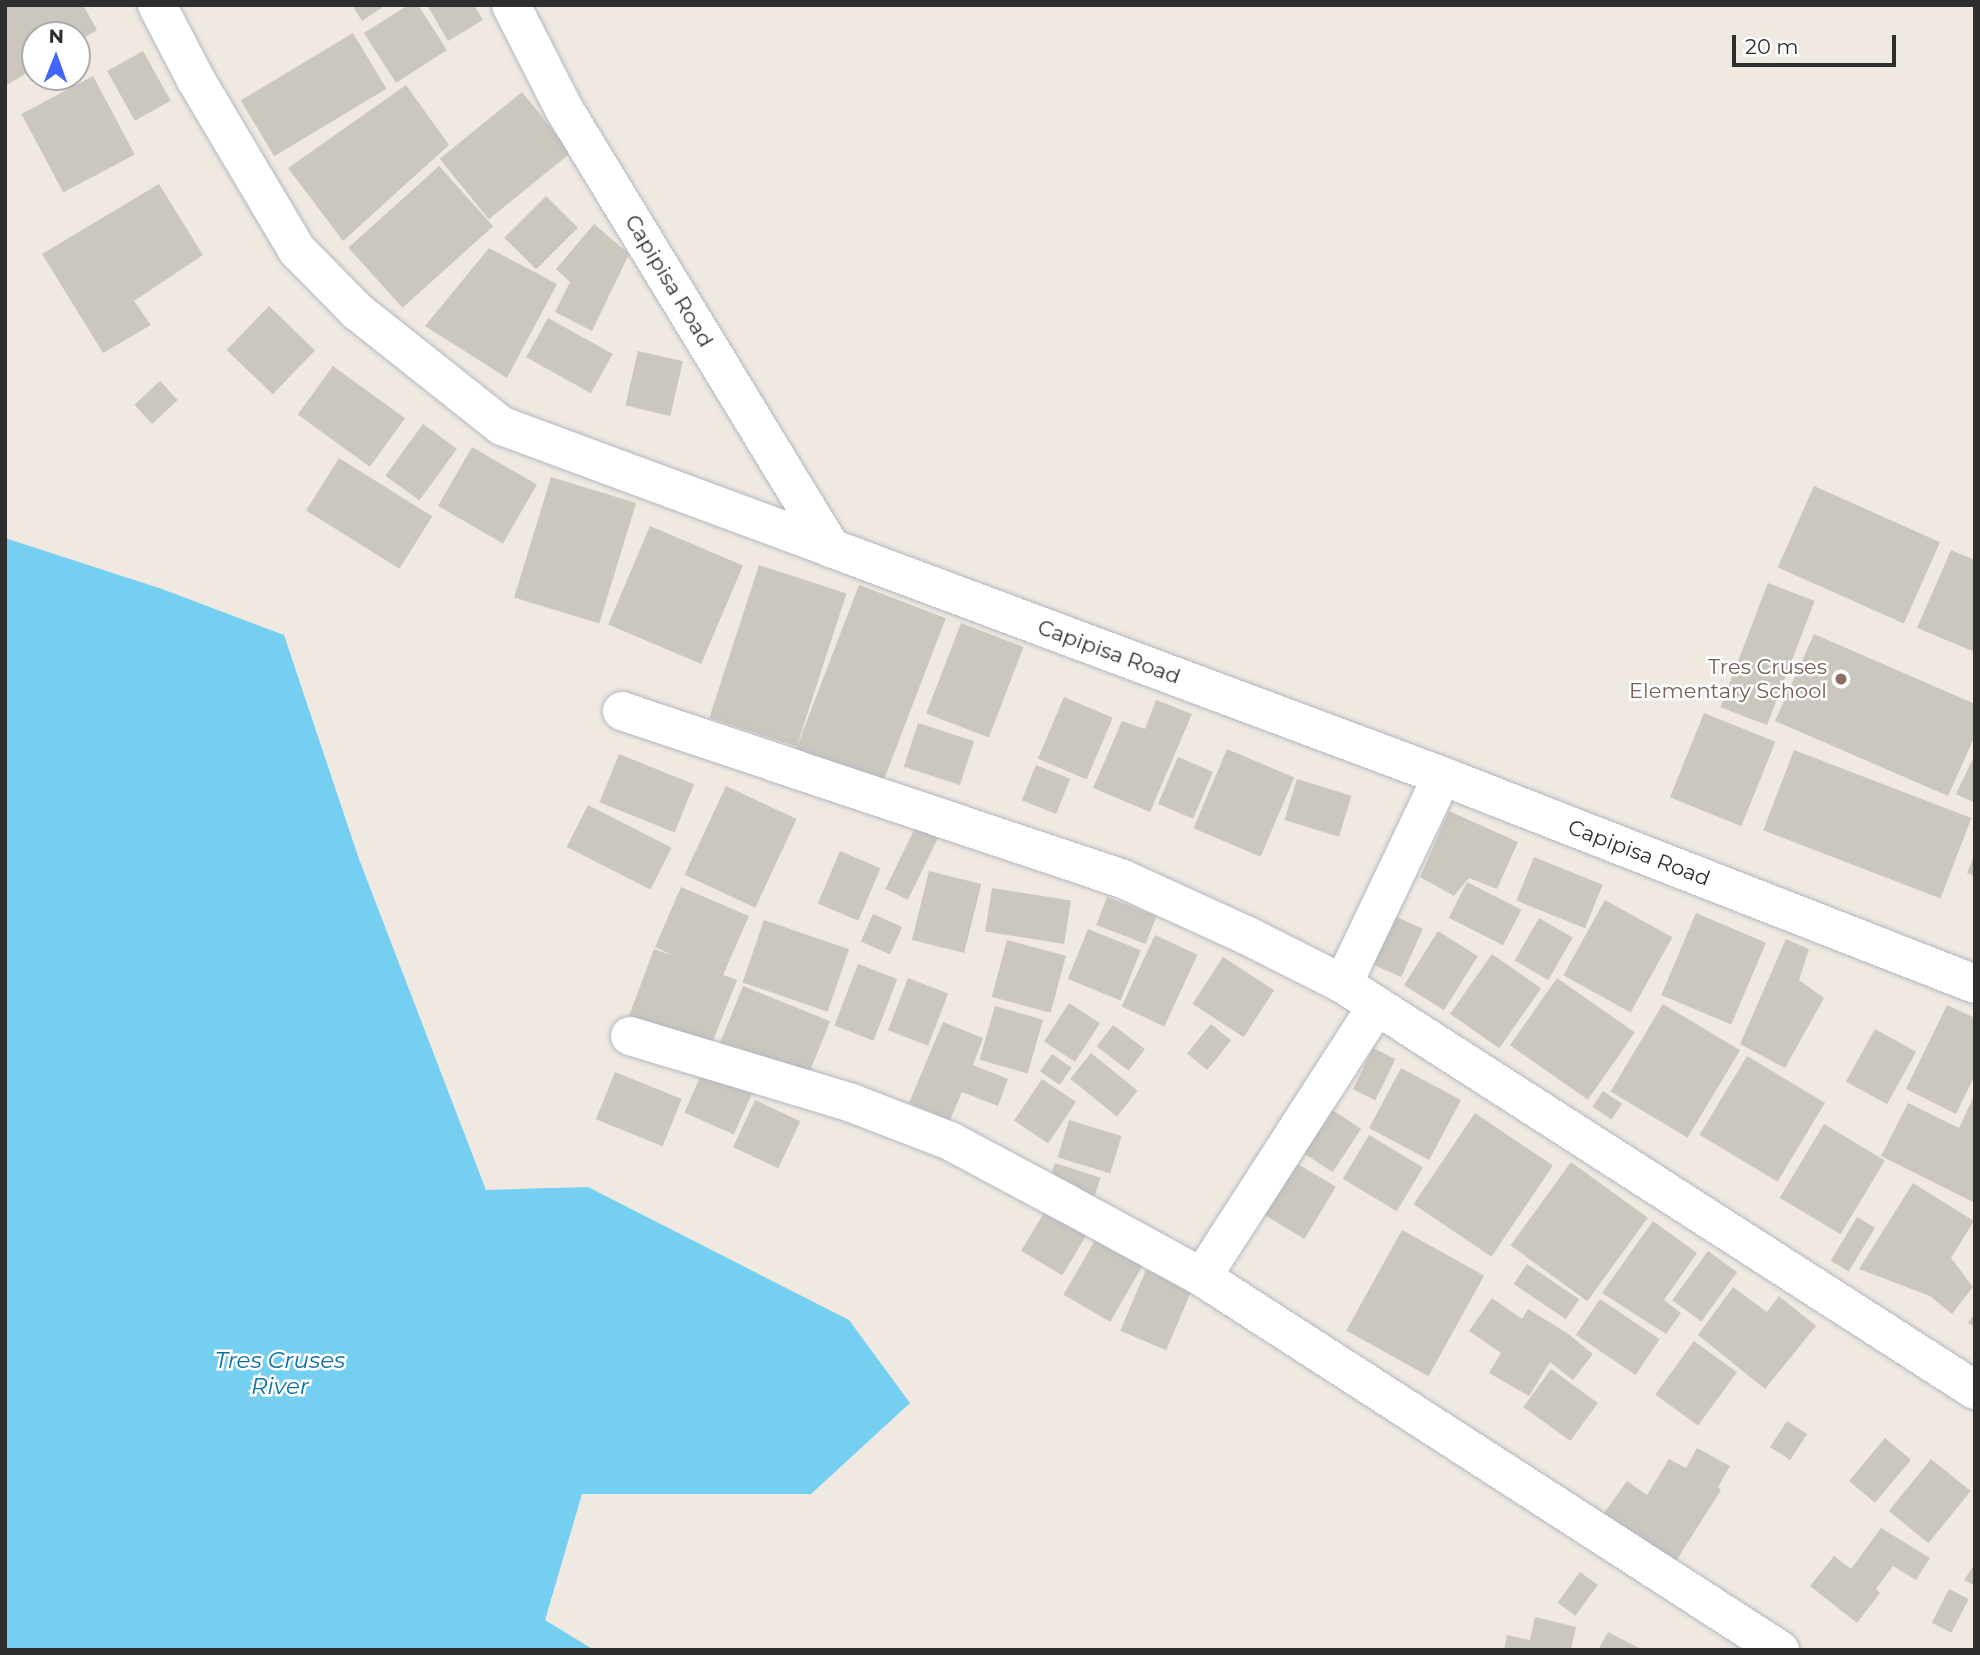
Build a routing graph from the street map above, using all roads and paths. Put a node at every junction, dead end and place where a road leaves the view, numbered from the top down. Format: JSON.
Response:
{"nodes":[{"id":1,"x":157,"y":5,"type":"edge"},
{"id":2,"x":510,"y":5,"type":"edge"},
{"id":3,"x":831,"y":548,"type":"junction"},
{"id":4,"x":622,"y":711,"type":"dead end"},
{"id":5,"x":1442,"y":776,"type":"junction"},
{"id":6,"x":1343,"y":984,"type":"junction"},
{"id":7,"x":1975,"y":984,"type":"edge"},
{"id":8,"x":1376,"y":1007,"type":"junction"},
{"id":9,"x":630,"y":1036,"type":"dead end"},
{"id":10,"x":1202,"y":1277,"type":"junction"},
{"id":11,"x":1975,"y":1390,"type":"edge"},
{"id":12,"x":1780,"y":1650,"type":"edge"}],
"edges":[{"from":1,"to":3,"type":"street"},
{"from":2,"to":3,"type":"street","name":"Capipisa Road"},
{"from":3,"to":5,"type":"street","name":"Capipisa Road"},
{"from":4,"to":6,"type":"street"},
{"from":5,"to":6,"type":"street"},
{"from":5,"to":7,"type":"street","name":"Capipisa Road"},
{"from":6,"to":8,"type":"street"},
{"from":8,"to":10,"type":"street"},
{"from":8,"to":11,"type":"street"},
{"from":9,"to":10,"type":"street"},
{"from":10,"to":12,"type":"street"}]}
